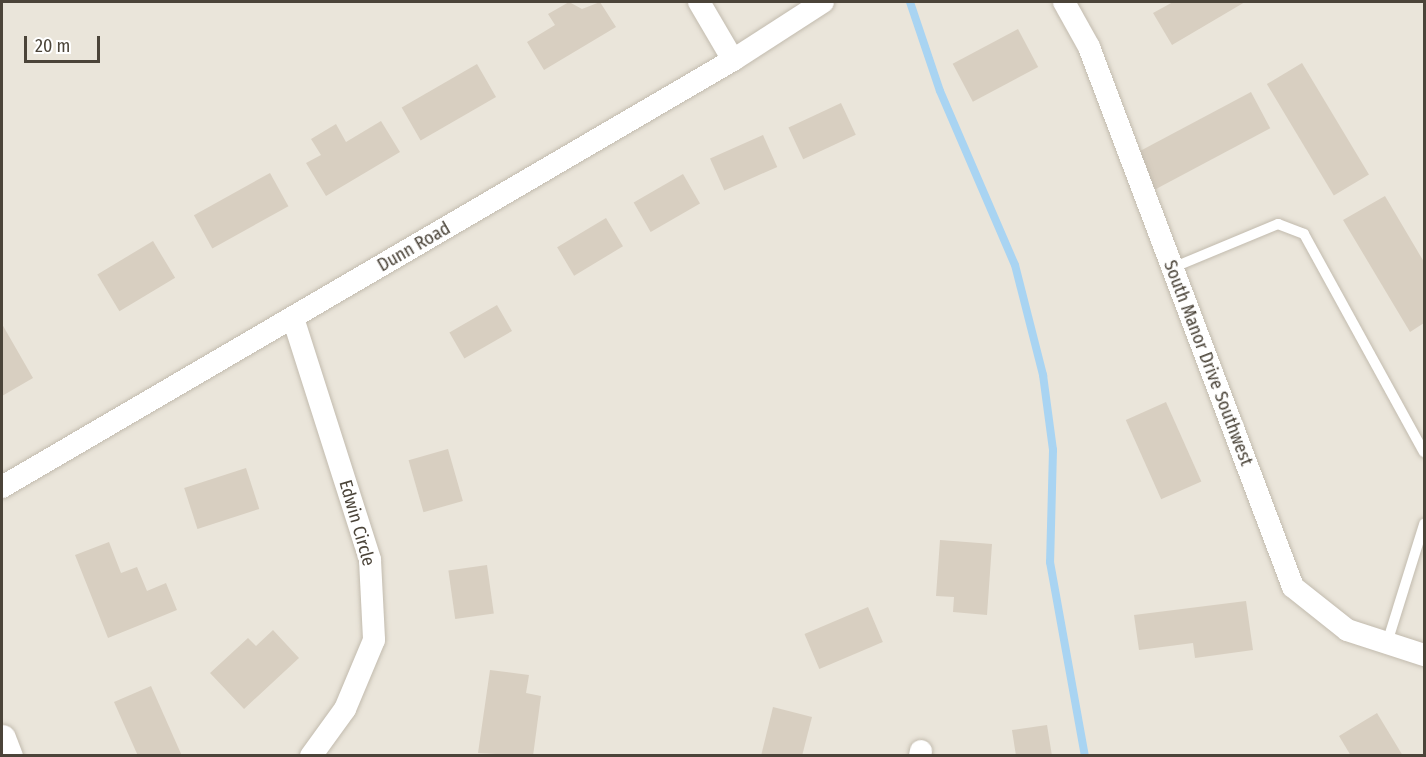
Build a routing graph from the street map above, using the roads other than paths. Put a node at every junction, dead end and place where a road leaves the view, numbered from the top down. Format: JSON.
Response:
{"nodes":[{"id":1,"x":699,"y":2,"type":"edge"},
{"id":2,"x":823,"y":2,"type":"edge"},
{"id":3,"x":1064,"y":2,"type":"edge"},
{"id":4,"x":733,"y":60,"type":"junction"},
{"id":5,"x":1171,"y":268,"type":"junction"},
{"id":6,"x":293,"y":318,"type":"junction"},
{"id":7,"x":1425,"y":452,"type":"edge"},
{"id":8,"x":2,"y":487,"type":"edge"},
{"id":9,"x":1425,"y":524,"type":"edge"},
{"id":10,"x":1387,"y":643,"type":"junction"},
{"id":11,"x":1425,"y":655,"type":"edge"},
{"id":12,"x":2,"y":738,"type":"edge"},
{"id":13,"x":9,"y":756,"type":"edge"},
{"id":14,"x":311,"y":756,"type":"edge"}],
"edges":[{"from":1,"to":4,"type":"street"},
{"from":2,"to":4,"type":"street","name":"Dunn Road"},
{"from":3,"to":5,"type":"street","name":"South Manor Drive Southwest"},
{"from":4,"to":6,"type":"street","name":"Dunn Road"},
{"from":5,"to":7,"type":"lane"},
{"from":5,"to":10,"type":"street","name":"South Manor Drive Southwest"},
{"from":6,"to":8,"type":"street","name":"Dunn Road"},
{"from":6,"to":14,"type":"street","name":"Edwin Circle"},
{"from":9,"to":10,"type":"lane"},
{"from":10,"to":11,"type":"street","name":"South Manor Drive Southwest"},
{"from":12,"to":13,"type":"street"}]}
